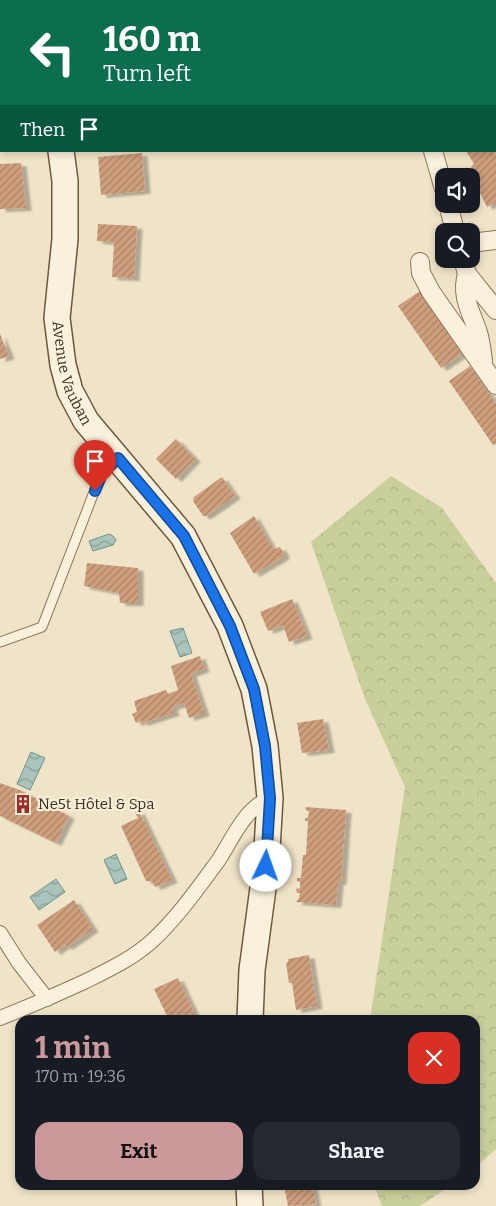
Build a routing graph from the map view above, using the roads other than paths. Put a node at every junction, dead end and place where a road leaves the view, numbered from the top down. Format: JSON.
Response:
{"nodes":[{"id":1,"x":61,"y":152,"type":"edge"},
{"id":2,"x":433,"y":152,"type":"edge"},
{"id":3,"x":438,"y":168,"type":"edge"},
{"id":4,"x":496,"y":240,"type":"edge"},
{"id":5,"x":480,"y":243,"type":"edge"},
{"id":6,"x":420,"y":262,"type":"dead end"},
{"id":7,"x":465,"y":268,"type":"edge"},
{"id":8,"x":466,"y":268,"type":"edge"},
{"id":9,"x":496,"y":310,"type":"edge"},
{"id":10,"x":484,"y":366,"type":"junction"},
{"id":11,"x":496,"y":385,"type":"edge"},
{"id":12,"x":118,"y":458,"type":"junction"},
{"id":13,"x":0,"y":642,"type":"edge"},
{"id":14,"x":270,"y":798,"type":"junction"},
{"id":15,"x":0,"y":932,"type":"edge"},
{"id":16,"x":47,"y":999,"type":"junction"},
{"id":17,"x":250,"y":1015,"type":"edge"},
{"id":18,"x":0,"y":1018,"type":"edge"},
{"id":19,"x":249,"y":1190,"type":"edge"},
{"id":20,"x":250,"y":1206,"type":"edge"}],
"edges":[{"from":1,"to":12,"type":"main road","name":"Avenue Vauban"},
{"from":2,"to":3,"type":"street"},
{"from":4,"to":5,"type":"street"},
{"from":6,"to":10,"type":"street"},
{"from":7,"to":10,"type":"street"},
{"from":8,"to":9,"type":"street"},
{"from":10,"to":11,"type":"street"},
{"from":12,"to":13,"type":"lane"},
{"from":12,"to":14,"type":"main road","name":"Avenue Vauban"},
{"from":14,"to":16,"type":"street"},
{"from":14,"to":17,"type":"main road","name":"Avenue Vauban"},
{"from":15,"to":16,"type":"street"},
{"from":16,"to":18,"type":"street"},
{"from":19,"to":20,"type":"main road"}]}
